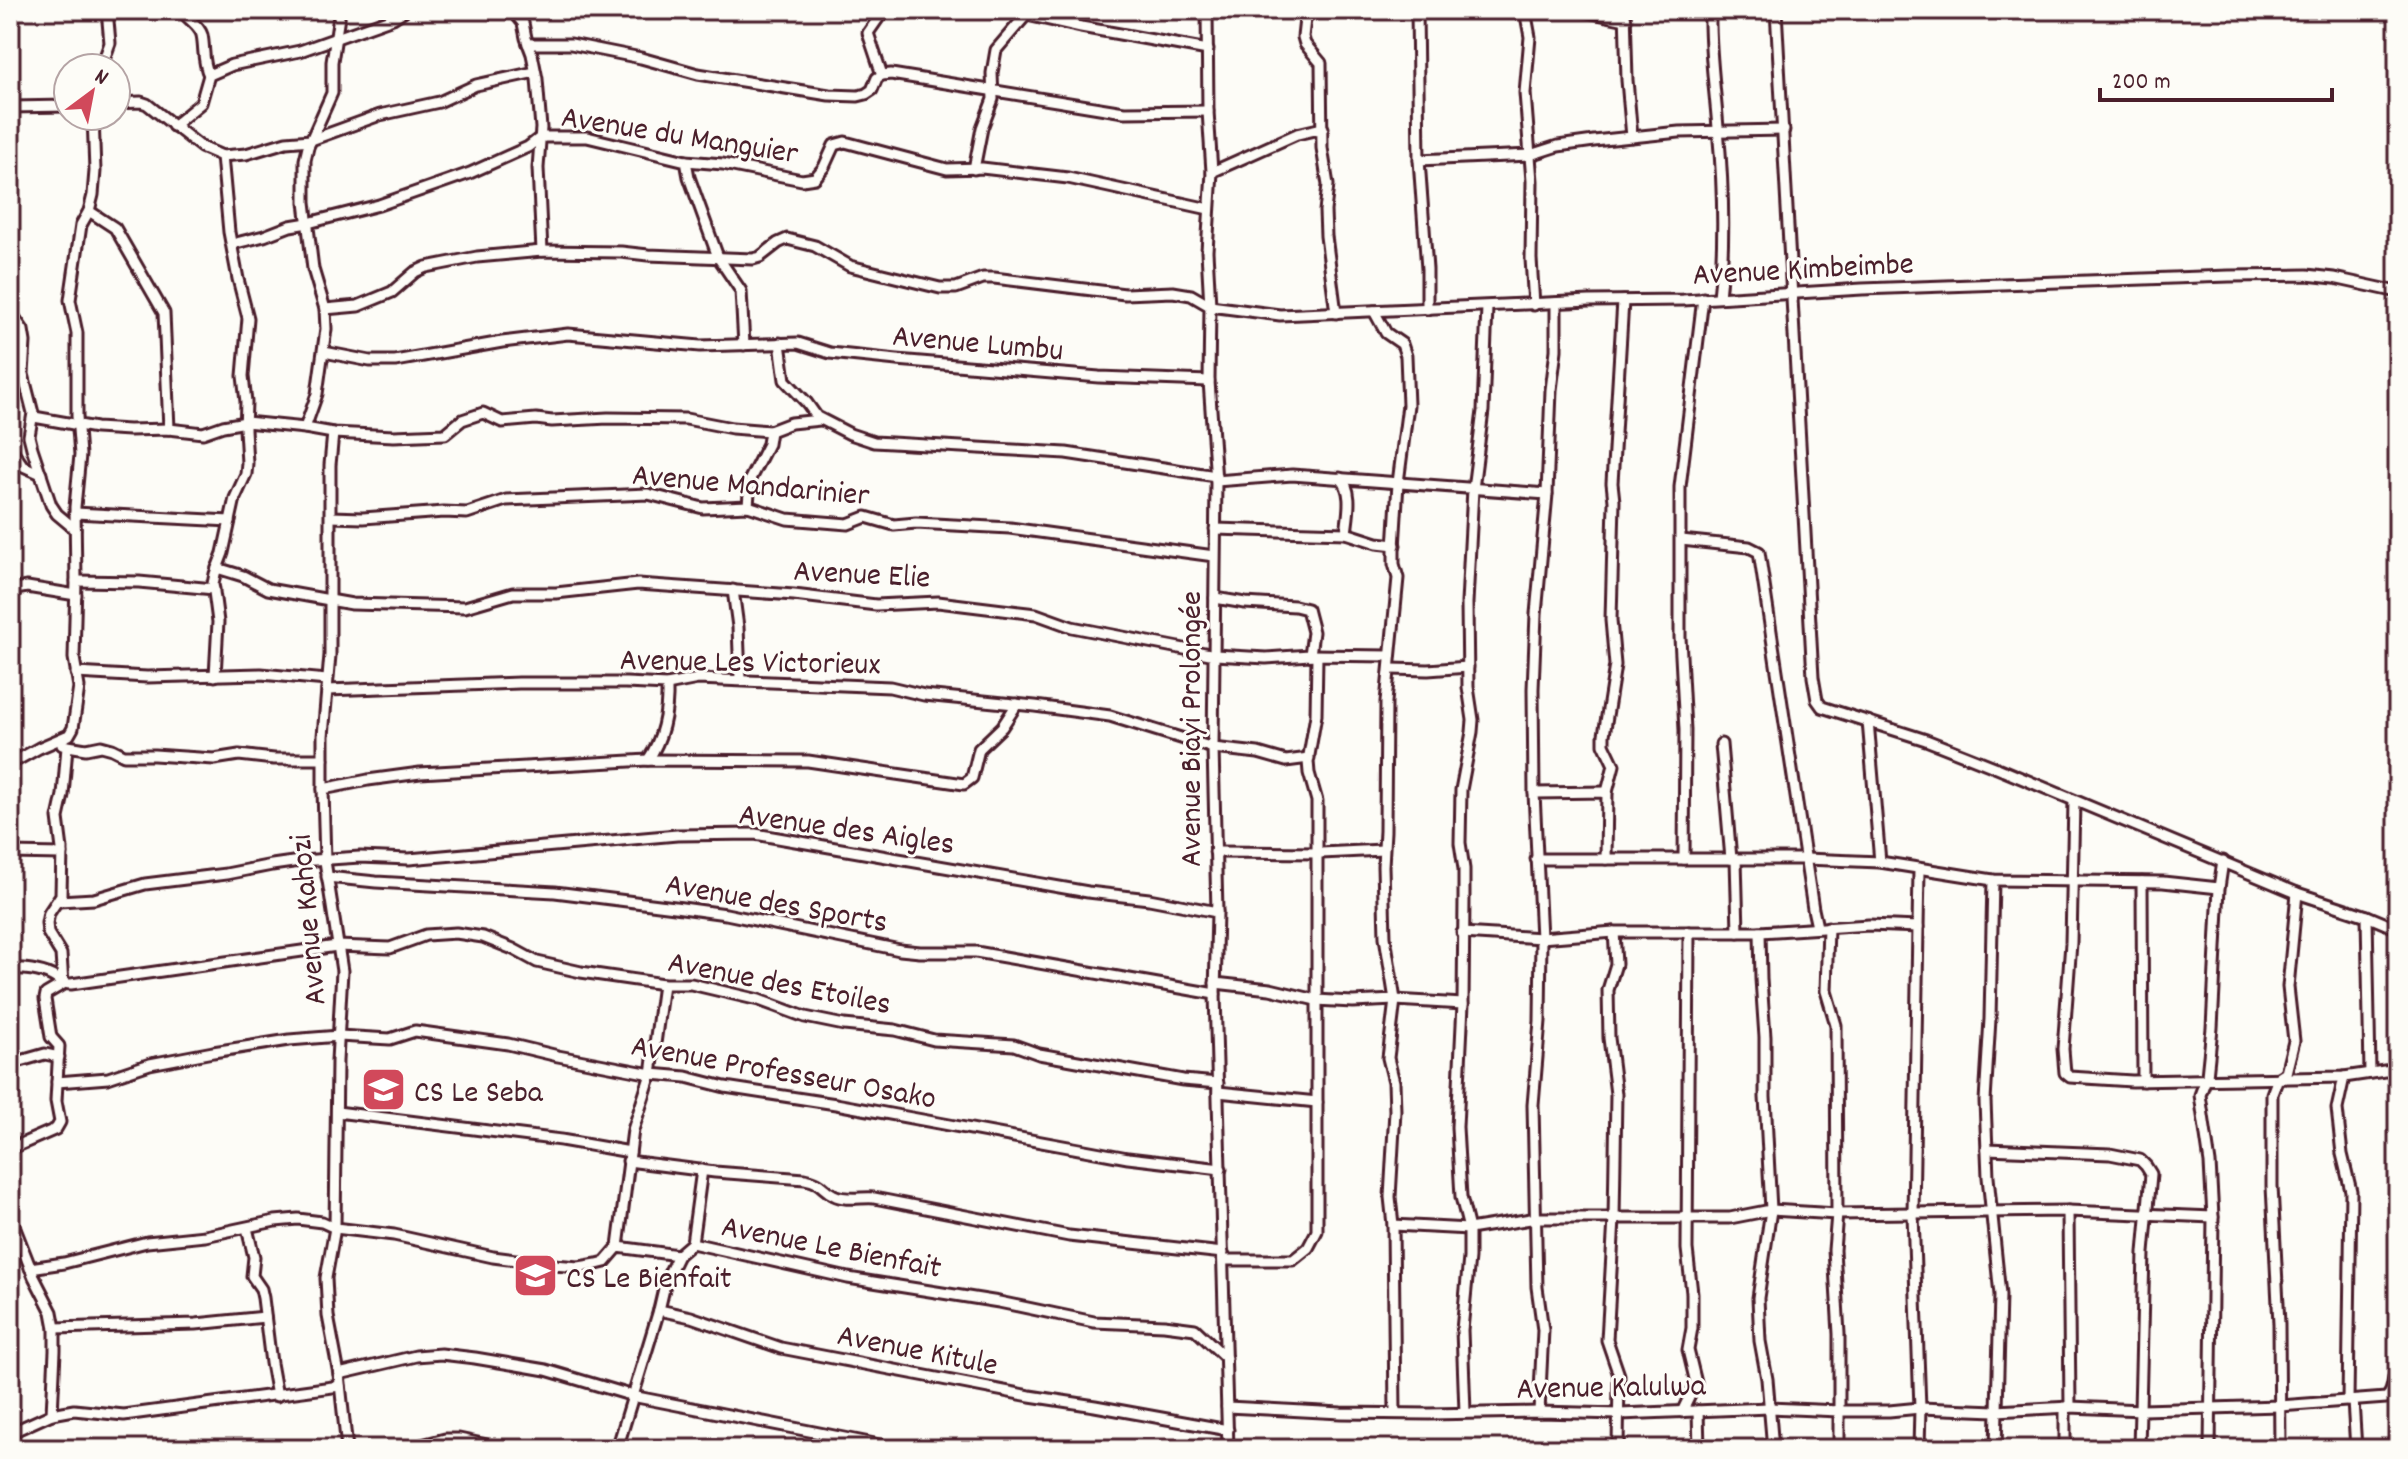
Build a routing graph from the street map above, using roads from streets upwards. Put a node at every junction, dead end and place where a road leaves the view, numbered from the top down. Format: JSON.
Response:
{"nodes":[{"id":1,"x":107,"y":10,"type":"edge"},
{"id":2,"x":182,"y":10,"type":"edge"},
{"id":3,"x":328,"y":10,"type":"edge"},
{"id":4,"x":405,"y":10,"type":"edge"},
{"id":5,"x":512,"y":10,"type":"edge"},
{"id":6,"x":522,"y":10,"type":"edge"},
{"id":7,"x":884,"y":10,"type":"edge"},
{"id":8,"x":1005,"y":10,"type":"edge"},
{"id":9,"x":1207,"y":10,"type":"edge"},
{"id":10,"x":1306,"y":10,"type":"edge"},
{"id":11,"x":1417,"y":10,"type":"edge"},
{"id":12,"x":1525,"y":10,"type":"edge"},
{"id":13,"x":1578,"y":10,"type":"edge"},
{"id":14,"x":1710,"y":10,"type":"edge"},
{"id":15,"x":1776,"y":10,"type":"edge"},
{"id":16,"x":340,"y":15,"type":"edge"},
{"id":17,"x":1026,"y":15,"type":"junction"},
{"id":18,"x":1626,"y":15,"type":"edge"},
{"id":19,"x":523,"y":23,"type":"junction"},
{"id":20,"x":337,"y":36,"type":"junction"},
{"id":21,"x":528,"y":44,"type":"junction"},
{"id":22,"x":1208,"y":50,"type":"junction"},
{"id":23,"x":107,"y":52,"type":"edge"},
{"id":24,"x":535,"y":72,"type":"junction"},
{"id":25,"x":209,"y":75,"type":"junction"},
{"id":26,"x":882,"y":75,"type":"junction"},
{"id":27,"x":994,"y":90,"type":"junction"},
{"id":28,"x":132,"y":102,"type":"edge"},
{"id":29,"x":52,"y":106,"type":"edge"},
{"id":30,"x":10,"y":107,"type":"edge"},
{"id":31,"x":1208,"y":111,"type":"junction"},
{"id":32,"x":173,"y":126,"type":"junction"},
{"id":33,"x":1323,"y":128,"type":"junction"},
{"id":34,"x":1784,"y":130,"type":"junction"},
{"id":35,"x":1719,"y":131,"type":"junction"},
{"id":36,"x":94,"y":132,"type":"edge"},
{"id":37,"x":541,"y":137,"type":"junction"},
{"id":38,"x":1632,"y":137,"type":"junction"},
{"id":39,"x":311,"y":140,"type":"junction"},
{"id":40,"x":1530,"y":155,"type":"junction"},
{"id":41,"x":222,"y":156,"type":"junction"},
{"id":42,"x":1419,"y":160,"type":"junction"},
{"id":43,"x":686,"y":161,"type":"junction"},
{"id":44,"x":974,"y":169,"type":"junction"},
{"id":45,"x":1212,"y":172,"type":"junction"},
{"id":46,"x":1209,"y":209,"type":"junction"},
{"id":47,"x":89,"y":211,"type":"junction"},
{"id":48,"x":308,"y":223,"type":"junction"},
{"id":49,"x":232,"y":244,"type":"junction"},
{"id":50,"x":542,"y":251,"type":"junction"},
{"id":51,"x":718,"y":257,"type":"junction"},
{"id":52,"x":2398,"y":292,"type":"edge"},
{"id":53,"x":1792,"y":294,"type":"junction"},
{"id":54,"x":1719,"y":297,"type":"junction"},
{"id":55,"x":1703,"y":298,"type":"junction"},
{"id":56,"x":1623,"y":301,"type":"junction"},
{"id":57,"x":1556,"y":303,"type":"junction"},
{"id":58,"x":1534,"y":305,"type":"junction"},
{"id":59,"x":1210,"y":306,"type":"junction"},
{"id":60,"x":1487,"y":307,"type":"junction"},
{"id":61,"x":325,"y":309,"type":"junction"},
{"id":62,"x":1427,"y":309,"type":"junction"},
{"id":63,"x":10,"y":311,"type":"edge"},
{"id":64,"x":1374,"y":311,"type":"junction"},
{"id":65,"x":1336,"y":313,"type":"junction"},
{"id":66,"x":780,"y":343,"type":"junction"},
{"id":67,"x":744,"y":345,"type":"junction"},
{"id":68,"x":324,"y":352,"type":"junction"},
{"id":69,"x":1209,"y":381,"type":"junction"},
{"id":70,"x":34,"y":417,"type":"junction"},
{"id":71,"x":820,"y":420,"type":"junction"},
{"id":72,"x":246,"y":422,"type":"junction"},
{"id":73,"x":78,"y":423,"type":"junction"},
{"id":74,"x":305,"y":428,"type":"junction"},
{"id":75,"x":169,"y":429,"type":"junction"},
{"id":76,"x":770,"y":431,"type":"junction"},
{"id":77,"x":333,"y":433,"type":"junction"},
{"id":78,"x":10,"y":447,"type":"edge"},
{"id":79,"x":41,"y":474,"type":"junction"},
{"id":80,"x":1340,"y":478,"type":"junction"},
{"id":81,"x":1216,"y":479,"type":"junction"},
{"id":82,"x":1398,"y":483,"type":"junction"},
{"id":83,"x":1473,"y":489,"type":"junction"},
{"id":84,"x":1547,"y":494,"type":"junction"},
{"id":85,"x":748,"y":506,"type":"junction"},
{"id":86,"x":75,"y":513,"type":"junction"},
{"id":87,"x":331,"y":517,"type":"junction"},
{"id":88,"x":230,"y":521,"type":"junction"},
{"id":89,"x":75,"y":529,"type":"junction"},
{"id":90,"x":1215,"y":529,"type":"junction"},
{"id":91,"x":1346,"y":533,"type":"junction"},
{"id":92,"x":1681,"y":540,"type":"junction"},
{"id":93,"x":1395,"y":545,"type":"junction"},
{"id":94,"x":1214,"y":556,"type":"junction"},
{"id":95,"x":217,"y":568,"type":"junction"},
{"id":96,"x":76,"y":581,"type":"junction"},
{"id":97,"x":214,"y":589,"type":"junction"},
{"id":98,"x":10,"y":590,"type":"edge"},
{"id":99,"x":733,"y":590,"type":"junction"},
{"id":100,"x":76,"y":595,"type":"junction"},
{"id":101,"x":1215,"y":598,"type":"junction"},
{"id":102,"x":330,"y":601,"type":"junction"},
{"id":103,"x":1215,"y":655,"type":"junction"},
{"id":104,"x":1314,"y":656,"type":"junction"},
{"id":105,"x":1390,"y":656,"type":"junction"},
{"id":106,"x":1468,"y":667,"type":"junction"},
{"id":107,"x":1391,"y":669,"type":"junction"},
{"id":108,"x":76,"y":673,"type":"junction"},
{"id":109,"x":215,"y":676,"type":"junction"},
{"id":110,"x":740,"y":679,"type":"junction"},
{"id":111,"x":327,"y":685,"type":"junction"},
{"id":112,"x":667,"y":685,"type":"junction"},
{"id":113,"x":1017,"y":704,"type":"junction"},
{"id":114,"x":1868,"y":721,"type":"junction"},
{"id":115,"x":52,"y":743,"type":"junction"},
{"id":116,"x":1721,"y":744,"type":"dead end"},
{"id":117,"x":67,"y":747,"type":"junction"},
{"id":118,"x":1213,"y":748,"type":"junction"},
{"id":119,"x":1309,"y":758,"type":"junction"},
{"id":120,"x":323,"y":759,"type":"junction"},
{"id":121,"x":648,"y":760,"type":"junction"},
{"id":122,"x":10,"y":764,"type":"edge"},
{"id":123,"x":323,"y":789,"type":"junction"},
{"id":124,"x":1607,"y":792,"type":"junction"},
{"id":125,"x":1534,"y":793,"type":"junction"},
{"id":126,"x":2074,"y":801,"type":"junction"},
{"id":127,"x":1383,"y":850,"type":"junction"},
{"id":128,"x":1215,"y":852,"type":"junction"},
{"id":129,"x":10,"y":853,"type":"edge"},
{"id":130,"x":1317,"y":853,"type":"junction"},
{"id":131,"x":62,"y":854,"type":"junction"},
{"id":132,"x":1536,"y":859,"type":"junction"},
{"id":133,"x":1606,"y":859,"type":"junction"},
{"id":134,"x":1684,"y":859,"type":"junction"},
{"id":135,"x":1734,"y":859,"type":"junction"},
{"id":136,"x":1805,"y":859,"type":"junction"},
{"id":137,"x":325,"y":861,"type":"junction"},
{"id":138,"x":2223,"y":861,"type":"junction"},
{"id":139,"x":1880,"y":862,"type":"junction"},
{"id":140,"x":1919,"y":870,"type":"junction"},
{"id":141,"x":327,"y":877,"type":"junction"},
{"id":142,"x":1993,"y":880,"type":"junction"},
{"id":143,"x":2072,"y":880,"type":"junction"},
{"id":144,"x":2142,"y":882,"type":"junction"},
{"id":145,"x":2219,"y":888,"type":"junction"},
{"id":146,"x":2297,"y":893,"type":"junction"},
{"id":147,"x":59,"y":901,"type":"junction"},
{"id":148,"x":1217,"y":912,"type":"junction"},
{"id":149,"x":2367,"y":916,"type":"junction"},
{"id":150,"x":1823,"y":927,"type":"junction"},
{"id":151,"x":1918,"y":927,"type":"junction"},
{"id":152,"x":2398,"y":929,"type":"edge"},
{"id":153,"x":1614,"y":932,"type":"junction"},
{"id":154,"x":1689,"y":932,"type":"junction"},
{"id":155,"x":1738,"y":932,"type":"junction"},
{"id":156,"x":1760,"y":932,"type":"junction"},
{"id":157,"x":1462,"y":933,"type":"junction"},
{"id":158,"x":1541,"y":938,"type":"junction"},
{"id":159,"x":337,"y":946,"type":"junction"},
{"id":160,"x":10,"y":969,"type":"edge"},
{"id":161,"x":1215,"y":983,"type":"junction"},
{"id":162,"x":63,"y":984,"type":"junction"},
{"id":163,"x":663,"y":984,"type":"junction"},
{"id":164,"x":1215,"y":994,"type":"junction"},
{"id":165,"x":1316,"y":1000,"type":"junction"},
{"id":166,"x":1395,"y":1000,"type":"junction"},
{"id":167,"x":1463,"y":1004,"type":"junction"},
{"id":168,"x":339,"y":1036,"type":"junction"},
{"id":169,"x":59,"y":1057,"type":"junction"},
{"id":170,"x":10,"y":1064,"type":"edge"},
{"id":171,"x":2398,"y":1069,"type":"edge"},
{"id":172,"x":2370,"y":1073,"type":"junction"},
{"id":173,"x":651,"y":1074,"type":"junction"},
{"id":174,"x":2344,"y":1077,"type":"junction"},
{"id":175,"x":2278,"y":1078,"type":"junction"},
{"id":176,"x":2206,"y":1079,"type":"junction"},
{"id":177,"x":2143,"y":1081,"type":"junction"},
{"id":178,"x":57,"y":1082,"type":"junction"},
{"id":179,"x":1218,"y":1087,"type":"junction"},
{"id":180,"x":1317,"y":1102,"type":"junction"},
{"id":181,"x":337,"y":1112,"type":"junction"},
{"id":182,"x":10,"y":1149,"type":"edge"},
{"id":183,"x":1987,"y":1149,"type":"junction"},
{"id":184,"x":629,"y":1156,"type":"junction"},
{"id":185,"x":1221,"y":1169,"type":"junction"},
{"id":186,"x":702,"y":1170,"type":"junction"},
{"id":187,"x":1771,"y":1210,"type":"junction"},
{"id":188,"x":2068,"y":1211,"type":"junction"},
{"id":189,"x":1991,"y":1212,"type":"junction"},
{"id":190,"x":1837,"y":1214,"type":"junction"},
{"id":191,"x":1913,"y":1214,"type":"junction"},
{"id":192,"x":2147,"y":1215,"type":"junction"},
{"id":193,"x":10,"y":1216,"type":"edge"},
{"id":194,"x":2213,"y":1217,"type":"junction"},
{"id":195,"x":1537,"y":1218,"type":"junction"},
{"id":196,"x":1689,"y":1218,"type":"junction"},
{"id":197,"x":1614,"y":1219,"type":"junction"},
{"id":198,"x":1393,"y":1225,"type":"junction"},
{"id":199,"x":247,"y":1228,"type":"junction"},
{"id":200,"x":335,"y":1228,"type":"junction"},
{"id":201,"x":1469,"y":1229,"type":"junction"},
{"id":202,"x":692,"y":1243,"type":"junction"},
{"id":203,"x":618,"y":1247,"type":"junction"},
{"id":204,"x":678,"y":1255,"type":"junction"},
{"id":205,"x":1223,"y":1256,"type":"junction"},
{"id":206,"x":30,"y":1268,"type":"junction"},
{"id":207,"x":659,"y":1310,"type":"junction"},
{"id":208,"x":265,"y":1317,"type":"junction"},
{"id":209,"x":55,"y":1328,"type":"junction"},
{"id":210,"x":1226,"y":1358,"type":"junction"},
{"id":211,"x":2398,"y":1367,"type":"edge"},
{"id":212,"x":339,"y":1374,"type":"junction"},
{"id":213,"x":340,"y":1386,"type":"junction"},
{"id":214,"x":277,"y":1396,"type":"junction"},
{"id":215,"x":633,"y":1396,"type":"junction"},
{"id":216,"x":2350,"y":1401,"type":"junction"},
{"id":217,"x":2280,"y":1406,"type":"junction"},
{"id":218,"x":1227,"y":1407,"type":"junction"},
{"id":219,"x":2067,"y":1407,"type":"junction"},
{"id":220,"x":2210,"y":1407,"type":"junction"},
{"id":221,"x":1769,"y":1408,"type":"junction"},
{"id":222,"x":1920,"y":1408,"type":"junction"},
{"id":223,"x":2142,"y":1410,"type":"junction"},
{"id":224,"x":1698,"y":1411,"type":"junction"},
{"id":225,"x":1839,"y":1411,"type":"junction"},
{"id":226,"x":1996,"y":1411,"type":"junction"},
{"id":227,"x":1465,"y":1412,"type":"junction"},
{"id":228,"x":1539,"y":1412,"type":"junction"},
{"id":229,"x":1682,"y":1412,"type":"junction"},
{"id":230,"x":1395,"y":1413,"type":"junction"},
{"id":231,"x":52,"y":1414,"type":"junction"},
{"id":232,"x":1620,"y":1414,"type":"junction"},
{"id":233,"x":1228,"y":1430,"type":"junction"},
{"id":234,"x":10,"y":1433,"type":"edge"},
{"id":235,"x":347,"y":1449,"type":"edge"},
{"id":236,"x":406,"y":1449,"type":"edge"},
{"id":237,"x":506,"y":1449,"type":"edge"},
{"id":238,"x":617,"y":1449,"type":"edge"},
{"id":239,"x":900,"y":1449,"type":"edge"},
{"id":240,"x":1228,"y":1449,"type":"edge"},
{"id":241,"x":1618,"y":1449,"type":"edge"},
{"id":242,"x":1699,"y":1449,"type":"edge"},
{"id":243,"x":1773,"y":1449,"type":"edge"},
{"id":244,"x":1839,"y":1449,"type":"edge"},
{"id":245,"x":1919,"y":1449,"type":"edge"},
{"id":246,"x":1996,"y":1449,"type":"edge"},
{"id":247,"x":2065,"y":1449,"type":"edge"},
{"id":248,"x":2139,"y":1449,"type":"edge"},
{"id":249,"x":2210,"y":1449,"type":"edge"},
{"id":250,"x":2280,"y":1449,"type":"edge"},
{"id":251,"x":2356,"y":1449,"type":"edge"}],
"edges":[{"from":1,"to":23,"type":"street"},
{"from":2,"to":25,"type":"street"},
{"from":3,"to":16,"type":"street"},
{"from":4,"to":20,"type":"street"},
{"from":5,"to":19,"type":"street"},
{"from":6,"to":19,"type":"street"},
{"from":7,"to":26,"type":"street"},
{"from":8,"to":17,"type":"street"},
{"from":9,"to":22,"type":"street","name":"Avenue Biayi Prolongée"},
{"from":10,"to":33,"type":"street"},
{"from":11,"to":42,"type":"street"},
{"from":12,"to":40,"type":"street"},
{"from":13,"to":18,"type":"street"},
{"from":14,"to":35,"type":"street"},
{"from":15,"to":34,"type":"street"},
{"from":16,"to":20,"type":"street"},
{"from":17,"to":22,"type":"street"},
{"from":17,"to":27,"type":"street"},
{"from":18,"to":38,"type":"street"},
{"from":19,"to":21,"type":"street"},
{"from":20,"to":25,"type":"street"},
{"from":20,"to":39,"type":"street"},
{"from":21,"to":24,"type":"street"},
{"from":21,"to":26,"type":"street"},
{"from":22,"to":31,"type":"street","name":"Avenue Biayi Prolongée"},
{"from":24,"to":37,"type":"street"},
{"from":24,"to":39,"type":"street"},
{"from":25,"to":32,"type":"street"},
{"from":26,"to":27,"type":"street"},
{"from":27,"to":31,"type":"street"},
{"from":27,"to":44,"type":"street"},
{"from":28,"to":32,"type":"street"},
{"from":29,"to":30,"type":"street"},
{"from":31,"to":45,"type":"street","name":"Avenue Biayi Prolongée"},
{"from":32,"to":41,"type":"street"},
{"from":33,"to":45,"type":"street"},
{"from":33,"to":65,"type":"street"},
{"from":34,"to":35,"type":"street"},
{"from":34,"to":53,"type":"street"},
{"from":35,"to":38,"type":"street"},
{"from":35,"to":54,"type":"street"},
{"from":36,"to":47,"type":"street"},
{"from":37,"to":43,"type":"street","name":"Avenue du Manguier"},
{"from":37,"to":48,"type":"street","name":"Avenue du Manguier"},
{"from":37,"to":50,"type":"street"},
{"from":38,"to":40,"type":"street"},
{"from":39,"to":41,"type":"street"},
{"from":39,"to":48,"type":"street"},
{"from":40,"to":42,"type":"street"},
{"from":40,"to":58,"type":"street"},
{"from":41,"to":49,"type":"street"},
{"from":42,"to":62,"type":"street"},
{"from":43,"to":44,"type":"street","name":"Avenue du Manguier"},
{"from":43,"to":51,"type":"street"},
{"from":44,"to":46,"type":"street","name":"Avenue du Manguier"},
{"from":45,"to":46,"type":"street","name":"Avenue Biayi Prolongée"},
{"from":46,"to":59,"type":"street","name":"Avenue Biayi Prolongée"},
{"from":47,"to":73,"type":"street"},
{"from":47,"to":75,"type":"street"},
{"from":48,"to":49,"type":"street","name":"Avenue du Manguier"},
{"from":48,"to":61,"type":"street"},
{"from":49,"to":72,"type":"street"},
{"from":50,"to":51,"type":"street"},
{"from":50,"to":61,"type":"street"},
{"from":51,"to":59,"type":"street","name":"Avenue Kimbeimbe"},
{"from":51,"to":67,"type":"street"},
{"from":52,"to":53,"type":"street","name":"Avenue Kimbeimbe"},
{"from":53,"to":54,"type":"street","name":"Avenue Kimbeimbe"},
{"from":53,"to":114,"type":"street"},
{"from":54,"to":55,"type":"street","name":"Avenue Kimbeimbe"},
{"from":55,"to":56,"type":"street","name":"Avenue Kimbeimbe"},
{"from":55,"to":92,"type":"street"},
{"from":56,"to":57,"type":"street","name":"Avenue Kimbeimbe"},
{"from":56,"to":124,"type":"street"},
{"from":57,"to":58,"type":"street","name":"Avenue Kimbeimbe"},
{"from":57,"to":84,"type":"street"},
{"from":58,"to":60,"type":"street","name":"Avenue Kimbeimbe"},
{"from":59,"to":65,"type":"street","name":"Avenue Kimbeimbe"},
{"from":59,"to":69,"type":"street","name":"Avenue Biayi Prolongée"},
{"from":60,"to":62,"type":"street","name":"Avenue Kimbeimbe"},
{"from":60,"to":83,"type":"street"},
{"from":61,"to":68,"type":"street"},
{"from":62,"to":64,"type":"street","name":"Avenue Kimbeimbe"},
{"from":63,"to":70,"type":"street"},
{"from":64,"to":65,"type":"street","name":"Avenue Kimbeimbe"},
{"from":64,"to":82,"type":"street"},
{"from":66,"to":67,"type":"street","name":"Avenue Lumbu"},
{"from":66,"to":69,"type":"street","name":"Avenue Lumbu"},
{"from":66,"to":71,"type":"street"},
{"from":67,"to":68,"type":"street","name":"Avenue Lumbu"},
{"from":68,"to":74,"type":"street"},
{"from":69,"to":81,"type":"street","name":"Avenue Biayi Prolongée"},
{"from":70,"to":73,"type":"street"},
{"from":70,"to":79,"type":"street"},
{"from":71,"to":76,"type":"street"},
{"from":71,"to":81,"type":"street"},
{"from":72,"to":74,"type":"street"},
{"from":72,"to":75,"type":"street"},
{"from":72,"to":88,"type":"street"},
{"from":73,"to":75,"type":"street"},
{"from":73,"to":86,"type":"street"},
{"from":74,"to":77,"type":"street"},
{"from":76,"to":77,"type":"street"},
{"from":76,"to":85,"type":"street"},
{"from":77,"to":87,"type":"street","name":"Avenue Kahozi"},
{"from":78,"to":79,"type":"street"},
{"from":79,"to":89,"type":"street"},
{"from":80,"to":81,"type":"street"},
{"from":80,"to":82,"type":"street"},
{"from":80,"to":91,"type":"street"},
{"from":81,"to":90,"type":"street","name":"Avenue Biayi Prolongée"},
{"from":82,"to":83,"type":"street"},
{"from":82,"to":93,"type":"street"},
{"from":83,"to":84,"type":"street"},
{"from":83,"to":106,"type":"street"},
{"from":84,"to":125,"type":"street"},
{"from":85,"to":87,"type":"street","name":"Avenue Mandarinier"},
{"from":85,"to":94,"type":"street","name":"Avenue Mandarinier"},
{"from":86,"to":88,"type":"street"},
{"from":86,"to":89,"type":"street"},
{"from":87,"to":102,"type":"street","name":"Avenue Kahozi"},
{"from":88,"to":95,"type":"street"},
{"from":89,"to":96,"type":"street"},
{"from":90,"to":91,"type":"street"},
{"from":90,"to":94,"type":"street","name":"Avenue Biayi Prolongée"},
{"from":91,"to":93,"type":"street"},
{"from":92,"to":134,"type":"street"},
{"from":92,"to":136,"type":"street"},
{"from":93,"to":105,"type":"street"},
{"from":94,"to":101,"type":"street","name":"Avenue Biayi Prolongée"},
{"from":95,"to":97,"type":"street"},
{"from":95,"to":102,"type":"street","name":"Avenue Elie"},
{"from":96,"to":97,"type":"street"},
{"from":96,"to":100,"type":"street"},
{"from":97,"to":109,"type":"street"},
{"from":98,"to":100,"type":"street"},
{"from":99,"to":102,"type":"street","name":"Avenue Elie"},
{"from":99,"to":103,"type":"street","name":"Avenue Elie"},
{"from":99,"to":110,"type":"street"},
{"from":100,"to":108,"type":"street"},
{"from":101,"to":103,"type":"street","name":"Avenue Biayi Prolongée"},
{"from":101,"to":104,"type":"street"},
{"from":102,"to":111,"type":"street","name":"Avenue Kahozi"},
{"from":103,"to":104,"type":"street","name":"Avenue Elie"},
{"from":103,"to":118,"type":"street","name":"Avenue Biayi Prolongée"},
{"from":104,"to":105,"type":"street","name":"Avenue Elie"},
{"from":104,"to":119,"type":"street"},
{"from":105,"to":107,"type":"street"},
{"from":106,"to":107,"type":"street"},
{"from":106,"to":157,"type":"street"},
{"from":107,"to":127,"type":"street"},
{"from":108,"to":109,"type":"street","name":"Avenue Les Victorieux"},
{"from":108,"to":115,"type":"street"},
{"from":109,"to":111,"type":"street","name":"Avenue Les Victorieux"},
{"from":110,"to":112,"type":"street","name":"Avenue Les Victorieux"},
{"from":110,"to":113,"type":"street","name":"Avenue Les Victorieux"},
{"from":111,"to":112,"type":"street","name":"Avenue Les Victorieux"},
{"from":111,"to":120,"type":"street","name":"Avenue Kahozi"},
{"from":112,"to":121,"type":"street"},
{"from":113,"to":118,"type":"street","name":"Avenue Les Victorieux"},
{"from":113,"to":121,"type":"street"},
{"from":114,"to":126,"type":"street"},
{"from":114,"to":139,"type":"street"},
{"from":115,"to":117,"type":"street"},
{"from":115,"to":122,"type":"street"},
{"from":116,"to":135,"type":"street"},
{"from":117,"to":120,"type":"street"},
{"from":117,"to":131,"type":"street"},
{"from":118,"to":119,"type":"street","name":"Avenue Les Victorieux"},
{"from":118,"to":128,"type":"street","name":"Avenue Biayi Prolongée"},
{"from":119,"to":130,"type":"street"},
{"from":120,"to":123,"type":"street","name":"Avenue Kahozi"},
{"from":121,"to":123,"type":"street"},
{"from":123,"to":137,"type":"street","name":"Avenue Kahozi"},
{"from":124,"to":125,"type":"street"},
{"from":124,"to":133,"type":"street"},
{"from":125,"to":132,"type":"street"},
{"from":126,"to":138,"type":"street"},
{"from":126,"to":143,"type":"street"},
{"from":127,"to":130,"type":"street"},
{"from":127,"to":166,"type":"street"},
{"from":128,"to":130,"type":"street"},
{"from":128,"to":148,"type":"street","name":"Avenue Biayi Prolongée"},
{"from":129,"to":131,"type":"street"},
{"from":130,"to":165,"type":"street"},
{"from":131,"to":147,"type":"street"},
{"from":132,"to":133,"type":"street"},
{"from":132,"to":158,"type":"street"},
{"from":133,"to":134,"type":"street"},
{"from":134,"to":135,"type":"street"},
{"from":135,"to":136,"type":"street"},
{"from":135,"to":155,"type":"street"},
{"from":136,"to":139,"type":"street"},
{"from":136,"to":150,"type":"street"},
{"from":137,"to":141,"type":"street","name":"Avenue Kahozi"},
{"from":137,"to":147,"type":"street","name":"Avenue des Aigles"},
{"from":137,"to":148,"type":"street","name":"Avenue des Aigles"},
{"from":138,"to":145,"type":"street"},
{"from":138,"to":146,"type":"street"},
{"from":139,"to":140,"type":"street"},
{"from":140,"to":142,"type":"street"},
{"from":140,"to":151,"type":"street"},
{"from":141,"to":159,"type":"street","name":"Avenue Kahozi"},
{"from":141,"to":164,"type":"street","name":"Avenue des Sports"},
{"from":142,"to":143,"type":"street"},
{"from":142,"to":183,"type":"street"},
{"from":143,"to":144,"type":"street"},
{"from":143,"to":177,"type":"street"},
{"from":144,"to":145,"type":"street"},
{"from":144,"to":177,"type":"street"},
{"from":145,"to":176,"type":"street"},
{"from":146,"to":149,"type":"street"},
{"from":146,"to":175,"type":"street"},
{"from":147,"to":162,"type":"street"},
{"from":148,"to":161,"type":"street","name":"Avenue Biayi Prolongée"},
{"from":149,"to":152,"type":"street"},
{"from":149,"to":172,"type":"street"},
{"from":150,"to":151,"type":"street"},
{"from":150,"to":156,"type":"street"},
{"from":150,"to":190,"type":"street"},
{"from":151,"to":191,"type":"street"},
{"from":153,"to":154,"type":"street"},
{"from":153,"to":158,"type":"street"},
{"from":153,"to":197,"type":"street"},
{"from":154,"to":155,"type":"street"},
{"from":154,"to":196,"type":"street"},
{"from":155,"to":156,"type":"street"},
{"from":156,"to":187,"type":"street"},
{"from":157,"to":158,"type":"street"},
{"from":157,"to":167,"type":"street"},
{"from":158,"to":195,"type":"street"},
{"from":159,"to":162,"type":"street","name":"Avenue des Etoiles"},
{"from":159,"to":163,"type":"street","name":"Avenue des Etoiles"},
{"from":159,"to":168,"type":"street","name":"Avenue Kahozi"},
{"from":160,"to":162,"type":"street"},
{"from":161,"to":164,"type":"street","name":"Avenue Biayi Prolongée"},
{"from":161,"to":165,"type":"street"},
{"from":162,"to":169,"type":"street"},
{"from":163,"to":173,"type":"street"},
{"from":163,"to":179,"type":"street","name":"Avenue des Etoiles"},
{"from":164,"to":179,"type":"street","name":"Avenue Biayi Prolongée"},
{"from":165,"to":166,"type":"street"},
{"from":165,"to":180,"type":"street"},
{"from":166,"to":167,"type":"street"},
{"from":166,"to":198,"type":"street"},
{"from":167,"to":201,"type":"street"},
{"from":168,"to":173,"type":"street","name":"Avenue Professeur Osako"},
{"from":168,"to":178,"type":"street","name":"Avenue Professeur Osako"},
{"from":168,"to":181,"type":"street","name":"Avenue Kahozi"},
{"from":169,"to":170,"type":"street"},
{"from":169,"to":178,"type":"street"},
{"from":171,"to":172,"type":"street"},
{"from":172,"to":174,"type":"street"},
{"from":173,"to":184,"type":"street"},
{"from":173,"to":185,"type":"street","name":"Avenue Professeur Osako"},
{"from":174,"to":175,"type":"street"},
{"from":174,"to":216,"type":"street"},
{"from":175,"to":176,"type":"street"},
{"from":175,"to":217,"type":"street"},
{"from":176,"to":177,"type":"street"},
{"from":176,"to":194,"type":"street"},
{"from":178,"to":182,"type":"street"},
{"from":179,"to":180,"type":"street","name":"Avenue des Etoiles"},
{"from":179,"to":185,"type":"street","name":"Avenue Biayi Prolongée"},
{"from":180,"to":205,"type":"street"},
{"from":181,"to":184,"type":"street"},
{"from":181,"to":200,"type":"street","name":"Avenue Kahozi"},
{"from":183,"to":189,"type":"street"},
{"from":183,"to":192,"type":"street"},
{"from":184,"to":186,"type":"street"},
{"from":184,"to":203,"type":"street"},
{"from":185,"to":205,"type":"street","name":"Avenue Biayi Prolongée"},
{"from":186,"to":202,"type":"street"},
{"from":186,"to":205,"type":"street"},
{"from":187,"to":190,"type":"street"},
{"from":187,"to":196,"type":"street"},
{"from":187,"to":221,"type":"street"},
{"from":188,"to":189,"type":"street"},
{"from":188,"to":192,"type":"street"},
{"from":188,"to":219,"type":"street"},
{"from":189,"to":191,"type":"street"},
{"from":189,"to":226,"type":"street"},
{"from":190,"to":191,"type":"street"},
{"from":190,"to":225,"type":"street"},
{"from":191,"to":222,"type":"street"},
{"from":192,"to":194,"type":"street"},
{"from":192,"to":223,"type":"street"},
{"from":193,"to":206,"type":"street"},
{"from":194,"to":220,"type":"street"},
{"from":195,"to":197,"type":"street"},
{"from":195,"to":201,"type":"street"},
{"from":195,"to":228,"type":"street"},
{"from":196,"to":197,"type":"street"},
{"from":196,"to":229,"type":"street"},
{"from":197,"to":232,"type":"street"},
{"from":198,"to":201,"type":"street"},
{"from":198,"to":230,"type":"street"},
{"from":199,"to":200,"type":"street"},
{"from":199,"to":206,"type":"street"},
{"from":199,"to":208,"type":"street"},
{"from":200,"to":203,"type":"street"},
{"from":200,"to":212,"type":"street","name":"Avenue Kahozi"},
{"from":201,"to":227,"type":"street"},
{"from":202,"to":204,"type":"street","name":"Avenue Le Bienfait"},
{"from":202,"to":210,"type":"street","name":"Avenue Le Bienfait"},
{"from":203,"to":204,"type":"street","name":"Avenue Le Bienfait"},
{"from":204,"to":207,"type":"street"},
{"from":205,"to":210,"type":"street","name":"Avenue Biayi Prolongée"},
{"from":206,"to":209,"type":"street"},
{"from":207,"to":215,"type":"street"},
{"from":207,"to":233,"type":"street","name":"Avenue Kitule"},
{"from":208,"to":209,"type":"street"},
{"from":208,"to":214,"type":"street"},
{"from":209,"to":231,"type":"street"},
{"from":210,"to":218,"type":"street","name":"Avenue Biayi Prolongée"},
{"from":211,"to":216,"type":"street","name":"Avenue Kalulwa"},
{"from":212,"to":213,"type":"street","name":"Avenue Kahozi"},
{"from":212,"to":215,"type":"street"},
{"from":213,"to":214,"type":"street"},
{"from":213,"to":235,"type":"street","name":"Avenue Kahozi"},
{"from":214,"to":231,"type":"street"},
{"from":215,"to":238,"type":"street"},
{"from":215,"to":239,"type":"street"},
{"from":216,"to":217,"type":"street","name":"Avenue Kalulwa"},
{"from":216,"to":251,"type":"street"},
{"from":217,"to":220,"type":"street","name":"Avenue Kalulwa"},
{"from":217,"to":250,"type":"street"},
{"from":218,"to":230,"type":"street","name":"Avenue Kalulwa"},
{"from":218,"to":233,"type":"street","name":"Avenue Biayi Prolongée"},
{"from":219,"to":223,"type":"street","name":"Avenue Kalulwa"},
{"from":219,"to":226,"type":"street","name":"Avenue Kalulwa"},
{"from":219,"to":247,"type":"street"},
{"from":220,"to":223,"type":"street","name":"Avenue Kalulwa"},
{"from":220,"to":249,"type":"street"},
{"from":221,"to":224,"type":"street","name":"Avenue Kalulwa"},
{"from":221,"to":225,"type":"street","name":"Avenue Kalulwa"},
{"from":221,"to":243,"type":"street"},
{"from":222,"to":225,"type":"street","name":"Avenue Kalulwa"},
{"from":222,"to":226,"type":"street","name":"Avenue Kalulwa"},
{"from":222,"to":245,"type":"street"},
{"from":223,"to":248,"type":"street"},
{"from":224,"to":229,"type":"street","name":"Avenue Kalulwa"},
{"from":224,"to":242,"type":"street"},
{"from":225,"to":244,"type":"street"},
{"from":226,"to":246,"type":"street"},
{"from":227,"to":228,"type":"street","name":"Avenue Kalulwa"},
{"from":227,"to":230,"type":"street","name":"Avenue Kalulwa"},
{"from":228,"to":232,"type":"street","name":"Avenue Kalulwa"},
{"from":229,"to":232,"type":"street","name":"Avenue Kalulwa"},
{"from":231,"to":234,"type":"street"},
{"from":232,"to":241,"type":"street"},
{"from":233,"to":240,"type":"street","name":"Avenue Biayi Prolongée"},
{"from":236,"to":237,"type":"street"}]}
